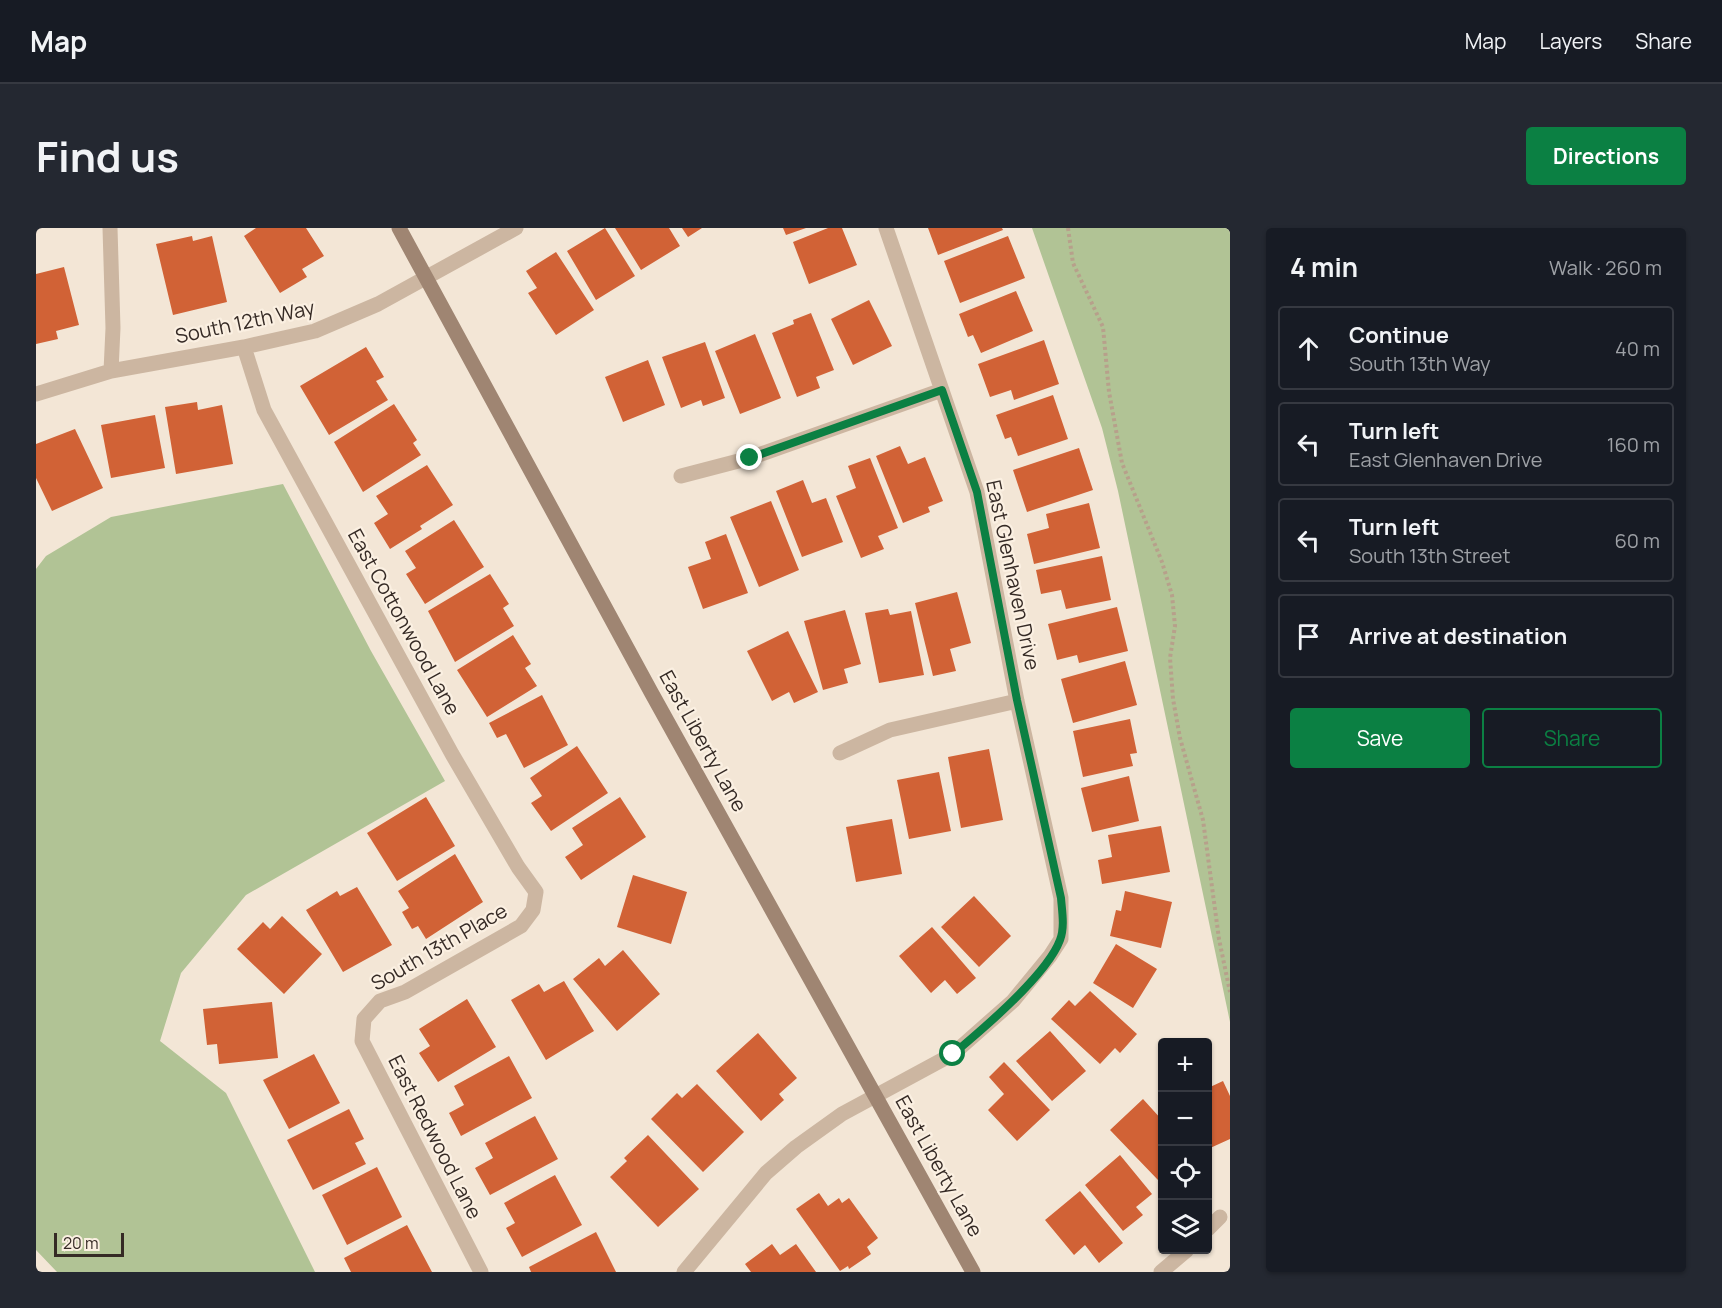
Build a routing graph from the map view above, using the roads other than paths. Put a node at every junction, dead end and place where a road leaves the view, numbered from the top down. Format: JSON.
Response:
{"nodes":[{"id":1,"x":110,"y":228,"type":"edge"},
{"id":2,"x":399,"y":228,"type":"edge"},
{"id":3,"x":516,"y":228,"type":"edge"},
{"id":4,"x":886,"y":228,"type":"edge"},
{"id":5,"x":426,"y":277,"type":"junction"},
{"id":6,"x":244,"y":347,"type":"junction"},
{"id":7,"x":111,"y":371,"type":"junction"},
{"id":8,"x":942,"y":390,"type":"junction"},
{"id":9,"x":36,"y":394,"type":"edge"},
{"id":10,"x":681,"y":476,"type":"dead end"},
{"id":11,"x":1017,"y":700,"type":"junction"},
{"id":12,"x":840,"y":753,"type":"dead end"},
{"id":13,"x":533,"y":910,"type":"joint"},
{"id":14,"x":364,"y":1019,"type":"joint"},
{"id":15,"x":877,"y":1096,"type":"junction"},
{"id":16,"x":1220,"y":1217,"type":"dead end"},
{"id":17,"x":1212,"y":1225,"type":"edge"},
{"id":18,"x":1182,"y":1254,"type":"edge"},
{"id":19,"x":481,"y":1272,"type":"edge"},
{"id":20,"x":684,"y":1272,"type":"edge"},
{"id":21,"x":973,"y":1272,"type":"edge"},
{"id":22,"x":1161,"y":1272,"type":"edge"}],
"edges":[{"from":1,"to":7,"type":"street"},
{"from":2,"to":5,"type":"street","name":"East Liberty Lane"},
{"from":3,"to":5,"type":"street","name":"South 12th Way"},
{"from":4,"to":8,"type":"street","name":"East Glenhaven Drive"},
{"from":5,"to":6,"type":"street","name":"South 12th Way"},
{"from":5,"to":15,"type":"street","name":"East Liberty Lane"},
{"from":6,"to":7,"type":"street","name":"South 12th Way"},
{"from":6,"to":13,"type":"street","name":"East Cottonwood Lane"},
{"from":7,"to":9,"type":"street","name":"South 12th Way"},
{"from":8,"to":10,"type":"street"},
{"from":8,"to":11,"type":"street","name":"East Glenhaven Drive"},
{"from":11,"to":12,"type":"street"},
{"from":11,"to":15,"type":"street","name":"East Glenhaven Drive"},
{"from":13,"to":14,"type":"street","name":"South 13th Place"},
{"from":14,"to":19,"type":"street","name":"East Redwood Lane"},
{"from":15,"to":20,"type":"street"},
{"from":15,"to":21,"type":"street","name":"East Liberty Lane"},
{"from":16,"to":17,"type":"street"},
{"from":18,"to":22,"type":"street"}]}
